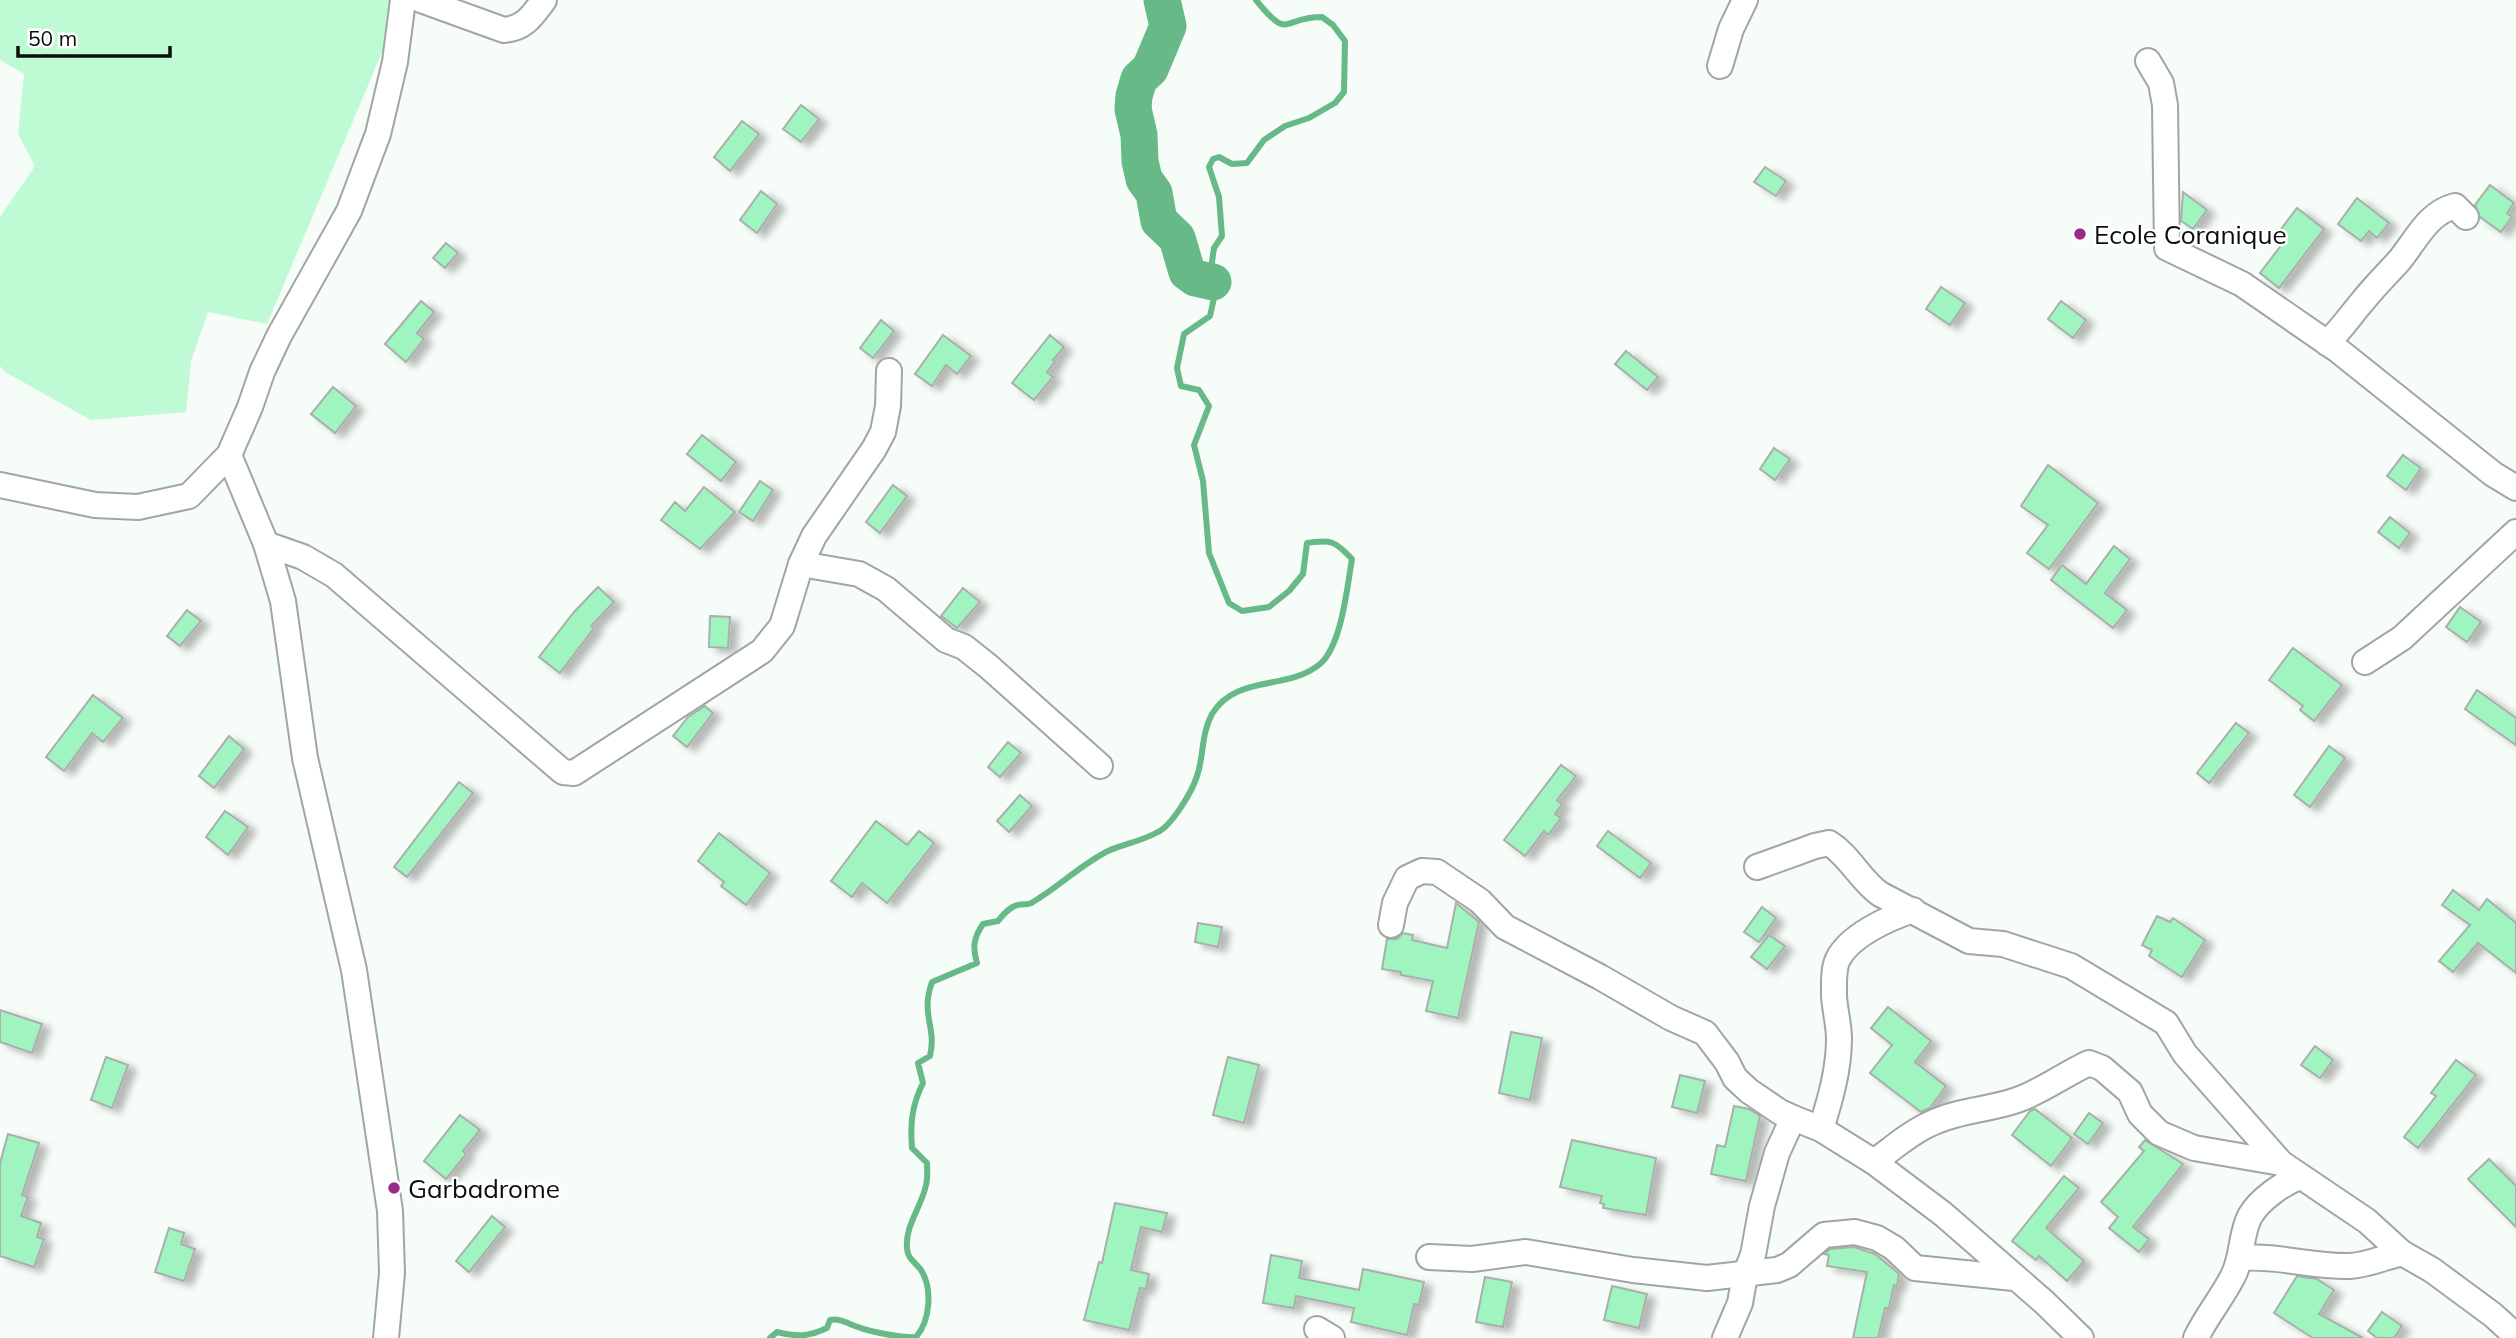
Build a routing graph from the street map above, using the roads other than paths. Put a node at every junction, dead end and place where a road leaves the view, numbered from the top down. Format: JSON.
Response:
{"nodes":[{"id":1,"x":403,"y":0,"type":"edge"},
{"id":2,"x":421,"y":0,"type":"edge"},
{"id":3,"x":544,"y":0,"type":"edge"},
{"id":4,"x":1745,"y":0,"type":"edge"},
{"id":5,"x":2148,"y":61,"type":"dead end"},
{"id":6,"x":1720,"y":66,"type":"dead end"},
{"id":7,"x":2466,"y":217,"type":"dead end"},
{"id":8,"x":2327,"y":344,"type":"junction"},
{"id":9,"x":888,"y":371,"type":"dead end"},
{"id":10,"x":229,"y":455,"type":"junction"},
{"id":11,"x":0,"y":485,"type":"edge"},
{"id":12,"x":2516,"y":488,"type":"edge"},
{"id":13,"x":2516,"y":532,"type":"edge"},
{"id":14,"x":266,"y":544,"type":"junction"},
{"id":15,"x":801,"y":564,"type":"junction"},
{"id":16,"x":2365,"y":662,"type":"dead end"},
{"id":17,"x":1100,"y":765,"type":"dead end"},
{"id":18,"x":1757,"y":867,"type":"dead end"},
{"id":19,"x":1913,"y":909,"type":"junction"},
{"id":20,"x":1391,"y":925,"type":"dead end"},
{"id":21,"x":1793,"y":1118,"type":"junction"},
{"id":22,"x":1821,"y":1129,"type":"junction"},
{"id":23,"x":1874,"y":1162,"type":"junction"},
{"id":24,"x":2290,"y":1170,"type":"junction"},
{"id":25,"x":2402,"y":1253,"type":"junction"},
{"id":26,"x":1429,"y":1257,"type":"dead end"},
{"id":27,"x":2241,"y":1258,"type":"junction"},
{"id":28,"x":1745,"y":1275,"type":"junction"},
{"id":29,"x":2014,"y":1278,"type":"junction"},
{"id":30,"x":2516,"y":1336,"type":"edge"},
{"id":31,"x":386,"y":1338,"type":"edge"},
{"id":32,"x":1725,"y":1338,"type":"edge"},
{"id":33,"x":2081,"y":1338,"type":"edge"},
{"id":34,"x":2196,"y":1338,"type":"edge"}],
"edges":[{"from":1,"to":10,"type":"street"},
{"from":2,"to":3,"type":"street"},
{"from":4,"to":6,"type":"street"},
{"from":5,"to":8,"type":"street"},
{"from":7,"to":8,"type":"street"},
{"from":8,"to":12,"type":"street"},
{"from":9,"to":15,"type":"street"},
{"from":10,"to":11,"type":"street"},
{"from":10,"to":14,"type":"street"},
{"from":13,"to":16,"type":"street"},
{"from":14,"to":15,"type":"street"},
{"from":14,"to":31,"type":"street"},
{"from":15,"to":17,"type":"street"},
{"from":18,"to":19,"type":"street"},
{"from":19,"to":22,"type":"street"},
{"from":19,"to":24,"type":"street"},
{"from":20,"to":21,"type":"street"},
{"from":21,"to":22,"type":"street"},
{"from":21,"to":28,"type":"street"},
{"from":22,"to":23,"type":"street"},
{"from":23,"to":24,"type":"street"},
{"from":23,"to":29,"type":"street"},
{"from":24,"to":25,"type":"street"},
{"from":24,"to":27,"type":"street"},
{"from":25,"to":27,"type":"street"},
{"from":25,"to":30,"type":"street"},
{"from":26,"to":28,"type":"street"},
{"from":27,"to":34,"type":"street"},
{"from":28,"to":29,"type":"street"},
{"from":28,"to":32,"type":"street"},
{"from":29,"to":33,"type":"street"}]}
